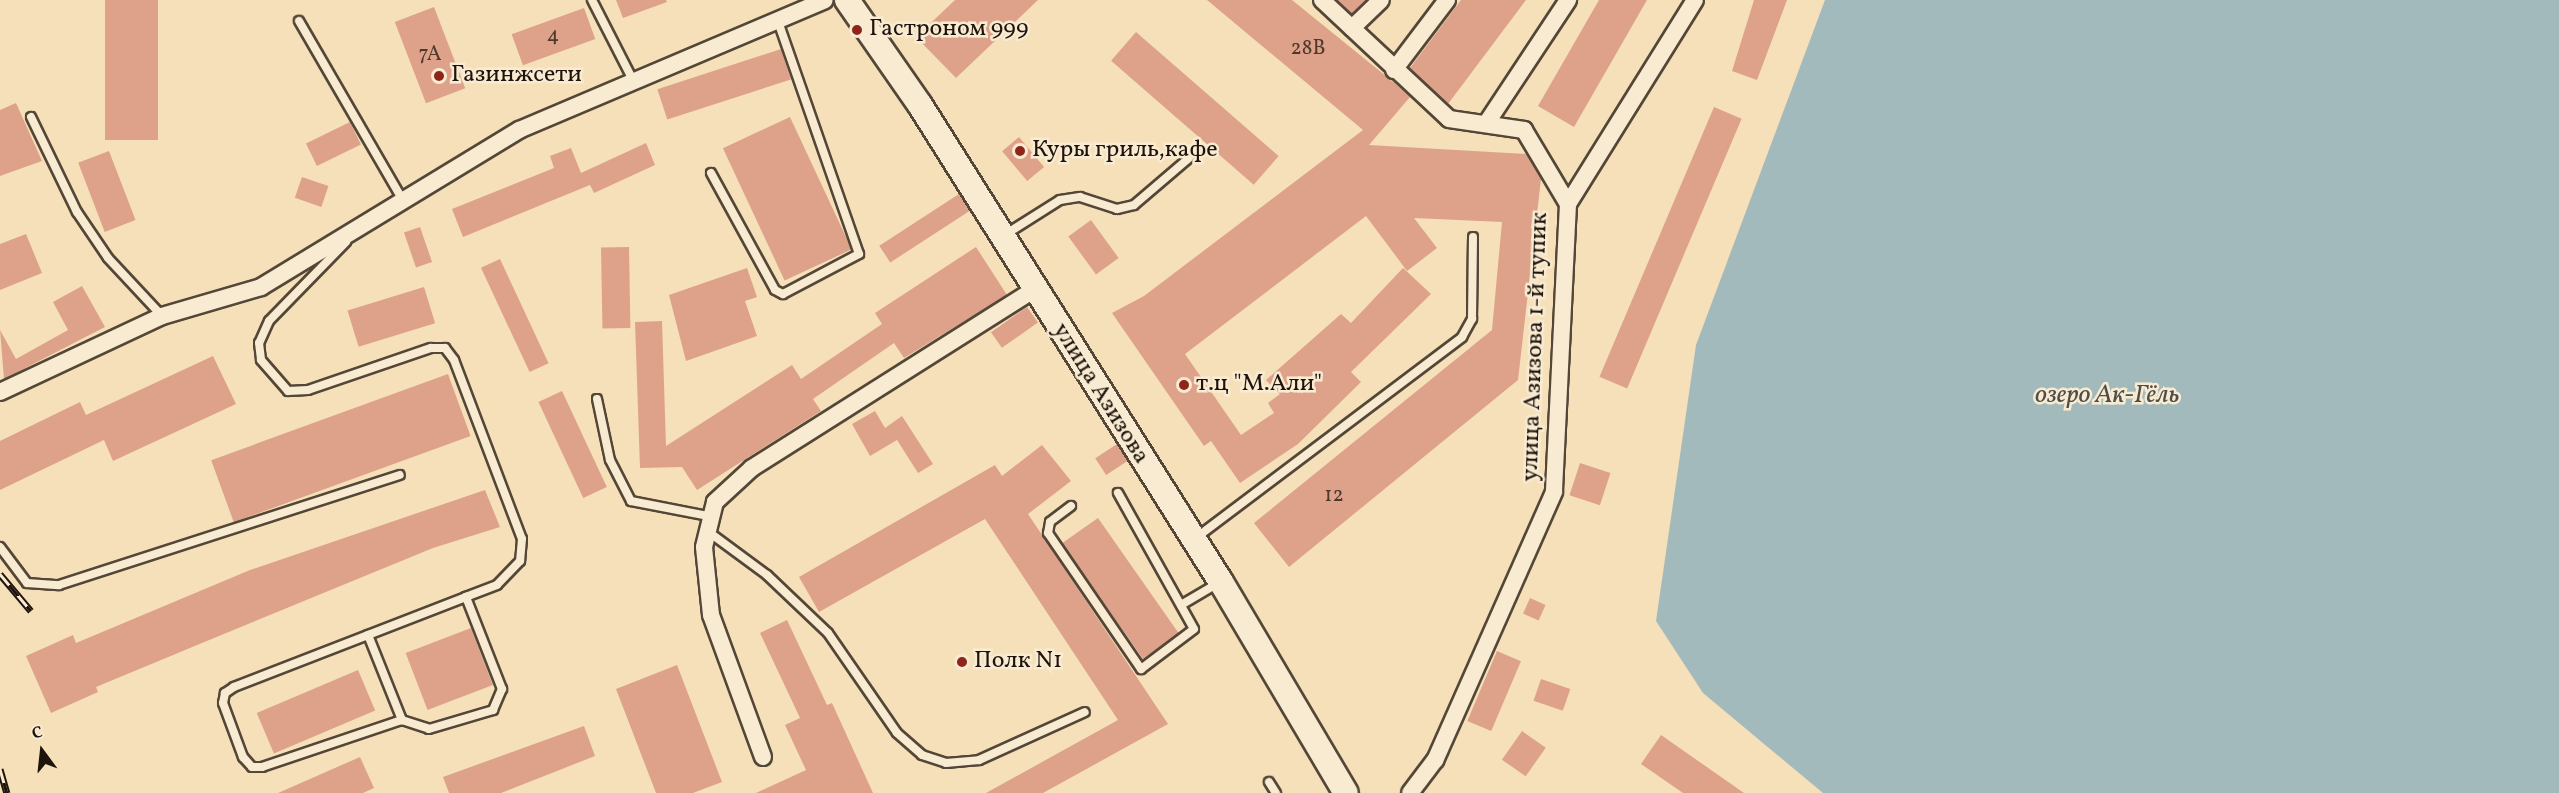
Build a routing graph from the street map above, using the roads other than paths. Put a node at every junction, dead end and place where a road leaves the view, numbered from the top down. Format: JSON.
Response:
{"nodes":[{"id":1,"x":592,"y":0,"type":"edge"},
{"id":2,"x":825,"y":0,"type":"edge"},
{"id":3,"x":847,"y":0,"type":"edge"},
{"id":4,"x":864,"y":0,"type":"edge"},
{"id":5,"x":1322,"y":0,"type":"edge"},
{"id":6,"x":1381,"y":0,"type":"edge"},
{"id":7,"x":1447,"y":0,"type":"edge"},
{"id":8,"x":1568,"y":0,"type":"edge"},
{"id":9,"x":1695,"y":0,"type":"edge"},
{"id":10,"x":299,"y":21,"type":"dead end"},
{"id":11,"x":778,"y":22,"type":"junction"},
{"id":12,"x":1352,"y":28,"type":"junction"},
{"id":13,"x":1394,"y":70,"type":"junction"},
{"id":14,"x":634,"y":82,"type":"junction"},
{"id":15,"x":31,"y":117,"type":"dead end"},
{"id":16,"x":1486,"y":124,"type":"junction"},
{"id":17,"x":1189,"y":158,"type":"dead end"},
{"id":18,"x":711,"y":174,"type":"dead end"},
{"id":19,"x":402,"y":200,"type":"junction"},
{"id":20,"x":1568,"y":204,"type":"junction"},
{"id":21,"x":366,"y":221,"type":"junction"},
{"id":22,"x":1014,"y":229,"type":"junction"},
{"id":23,"x":1473,"y":237,"type":"dead end"},
{"id":24,"x":1034,"y":290,"type":"junction"},
{"id":25,"x":162,"y":316,"type":"junction"},
{"id":26,"x":0,"y":392,"type":"edge"},
{"id":27,"x":597,"y":399,"type":"dead end"},
{"id":28,"x":400,"y":475,"type":"dead end"},
{"id":29,"x":1118,"y":493,"type":"dead end"},
{"id":30,"x":1071,"y":506,"type":"dead end"},
{"id":31,"x":707,"y":523,"type":"junction"},
{"id":32,"x":1205,"y":531,"type":"junction"},
{"id":33,"x":0,"y":547,"type":"edge"},
{"id":34,"x":1221,"y":582,"type":"junction"},
{"id":35,"x":466,"y":597,"type":"junction"},
{"id":36,"x":1182,"y":605,"type":"junction"},
{"id":37,"x":368,"y":635,"type":"junction"},
{"id":38,"x":1085,"y":712,"type":"dead end"},
{"id":39,"x":402,"y":720,"type":"junction"},
{"id":40,"x":763,"y":757,"type":"dead end"},
{"id":41,"x":1269,"y":782,"type":"dead end"},
{"id":42,"x":1276,"y":793,"type":"edge"},
{"id":43,"x":1346,"y":793,"type":"edge"},
{"id":44,"x":1362,"y":793,"type":"edge"},
{"id":45,"x":1410,"y":793,"type":"edge"}],
"edges":[{"from":1,"to":14,"type":"lane"},
{"from":2,"to":11,"type":"street"},
{"from":3,"to":24,"type":"main road","name":"улица Азизова"},
{"from":4,"to":22,"type":"main road","name":"улица Азизова"},
{"from":5,"to":12,"type":"street","name":"улица Азизова 1-й тупик"},
{"from":6,"to":12,"type":"street"},
{"from":7,"to":13,"type":"street"},
{"from":8,"to":16,"type":"street"},
{"from":9,"to":20,"type":"street"},
{"from":10,"to":19,"type":"lane"},
{"from":11,"to":14,"type":"street"},
{"from":11,"to":18,"type":"lane"},
{"from":12,"to":13,"type":"street","name":"улица Азизова 1-й тупик"},
{"from":13,"to":16,"type":"street","name":"улица Азизова 1-й тупик"},
{"from":14,"to":19,"type":"street"},
{"from":15,"to":25,"type":"lane"},
{"from":16,"to":20,"type":"street","name":"улица Азизова 1-й тупик"},
{"from":17,"to":22,"type":"lane"},
{"from":19,"to":21,"type":"street"},
{"from":20,"to":45,"type":"street","name":"улица Азизова 1-й тупик"},
{"from":21,"to":25,"type":"street"},
{"from":21,"to":35,"type":"lane"},
{"from":22,"to":32,"type":"main road","name":"улица Азизова"},
{"from":23,"to":32,"type":"lane"},
{"from":24,"to":31,"type":"street"},
{"from":24,"to":34,"type":"main road","name":"улица Азизова"},
{"from":25,"to":26,"type":"street"},
{"from":27,"to":31,"type":"lane"},
{"from":28,"to":33,"type":"lane"},
{"from":29,"to":36,"type":"lane"},
{"from":30,"to":36,"type":"lane"},
{"from":31,"to":38,"type":"lane"},
{"from":31,"to":40,"type":"street"},
{"from":32,"to":44,"type":"main road","name":"улица Азизова"},
{"from":34,"to":36,"type":"lane"},
{"from":34,"to":43,"type":"main road","name":"улица Азизова"},
{"from":35,"to":37,"type":"lane"},
{"from":35,"to":39,"type":"lane"},
{"from":37,"to":39,"type":"lane"},
{"from":37,"to":39,"type":"lane"},
{"from":41,"to":42,"type":"lane"}]}
